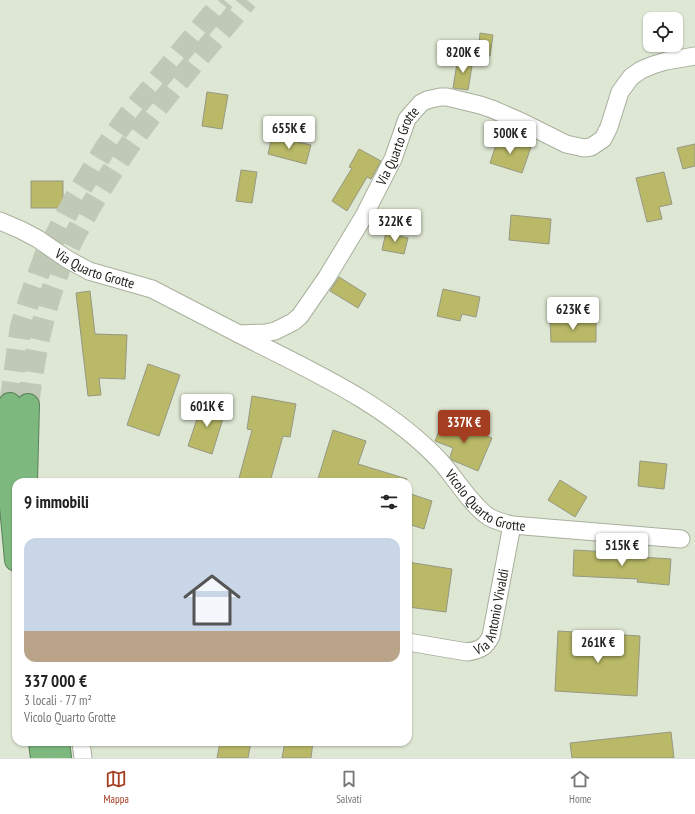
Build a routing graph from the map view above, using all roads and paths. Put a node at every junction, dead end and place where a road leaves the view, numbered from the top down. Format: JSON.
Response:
{"nodes":[{"id":1,"x":695,"y":56,"type":"edge"},
{"id":2,"x":0,"y":221,"type":"edge"},
{"id":3,"x":239,"y":334,"type":"junction"},
{"id":4,"x":26,"y":478,"type":"edge"},
{"id":5,"x":12,"y":518,"type":"edge"},
{"id":6,"x":512,"y":525,"type":"junction"},
{"id":7,"x":681,"y":538,"type":"dead end"},
{"id":8,"x":412,"y":643,"type":"edge"},
{"id":9,"x":38,"y":746,"type":"edge"},
{"id":10,"x":39,"y":746,"type":"edge"},
{"id":11,"x":58,"y":746,"type":"edge"},
{"id":12,"x":82,"y":746,"type":"edge"},
{"id":13,"x":37,"y":758,"type":"edge"},
{"id":14,"x":42,"y":758,"type":"edge"},
{"id":15,"x":60,"y":758,"type":"edge"},
{"id":16,"x":83,"y":758,"type":"edge"}],
"edges":[{"from":1,"to":3,"type":"street","name":"Via Quarto Grotte"},
{"from":2,"to":3,"type":"street","name":"Via Quarto Grotte"},
{"from":3,"to":6,"type":"street","name":"Vicolo Quarto Grotte"},
{"from":4,"to":5,"type":"highway"},
{"from":6,"to":7,"type":"street","name":"Vicolo Quarto Grotte"},
{"from":6,"to":8,"type":"street","name":"Via Antonio Vivaldi"},
{"from":9,"to":13,"type":"highway"},
{"from":10,"to":14,"type":"highway"},
{"from":11,"to":15,"type":"highway"},
{"from":12,"to":16,"type":"street"}]}
